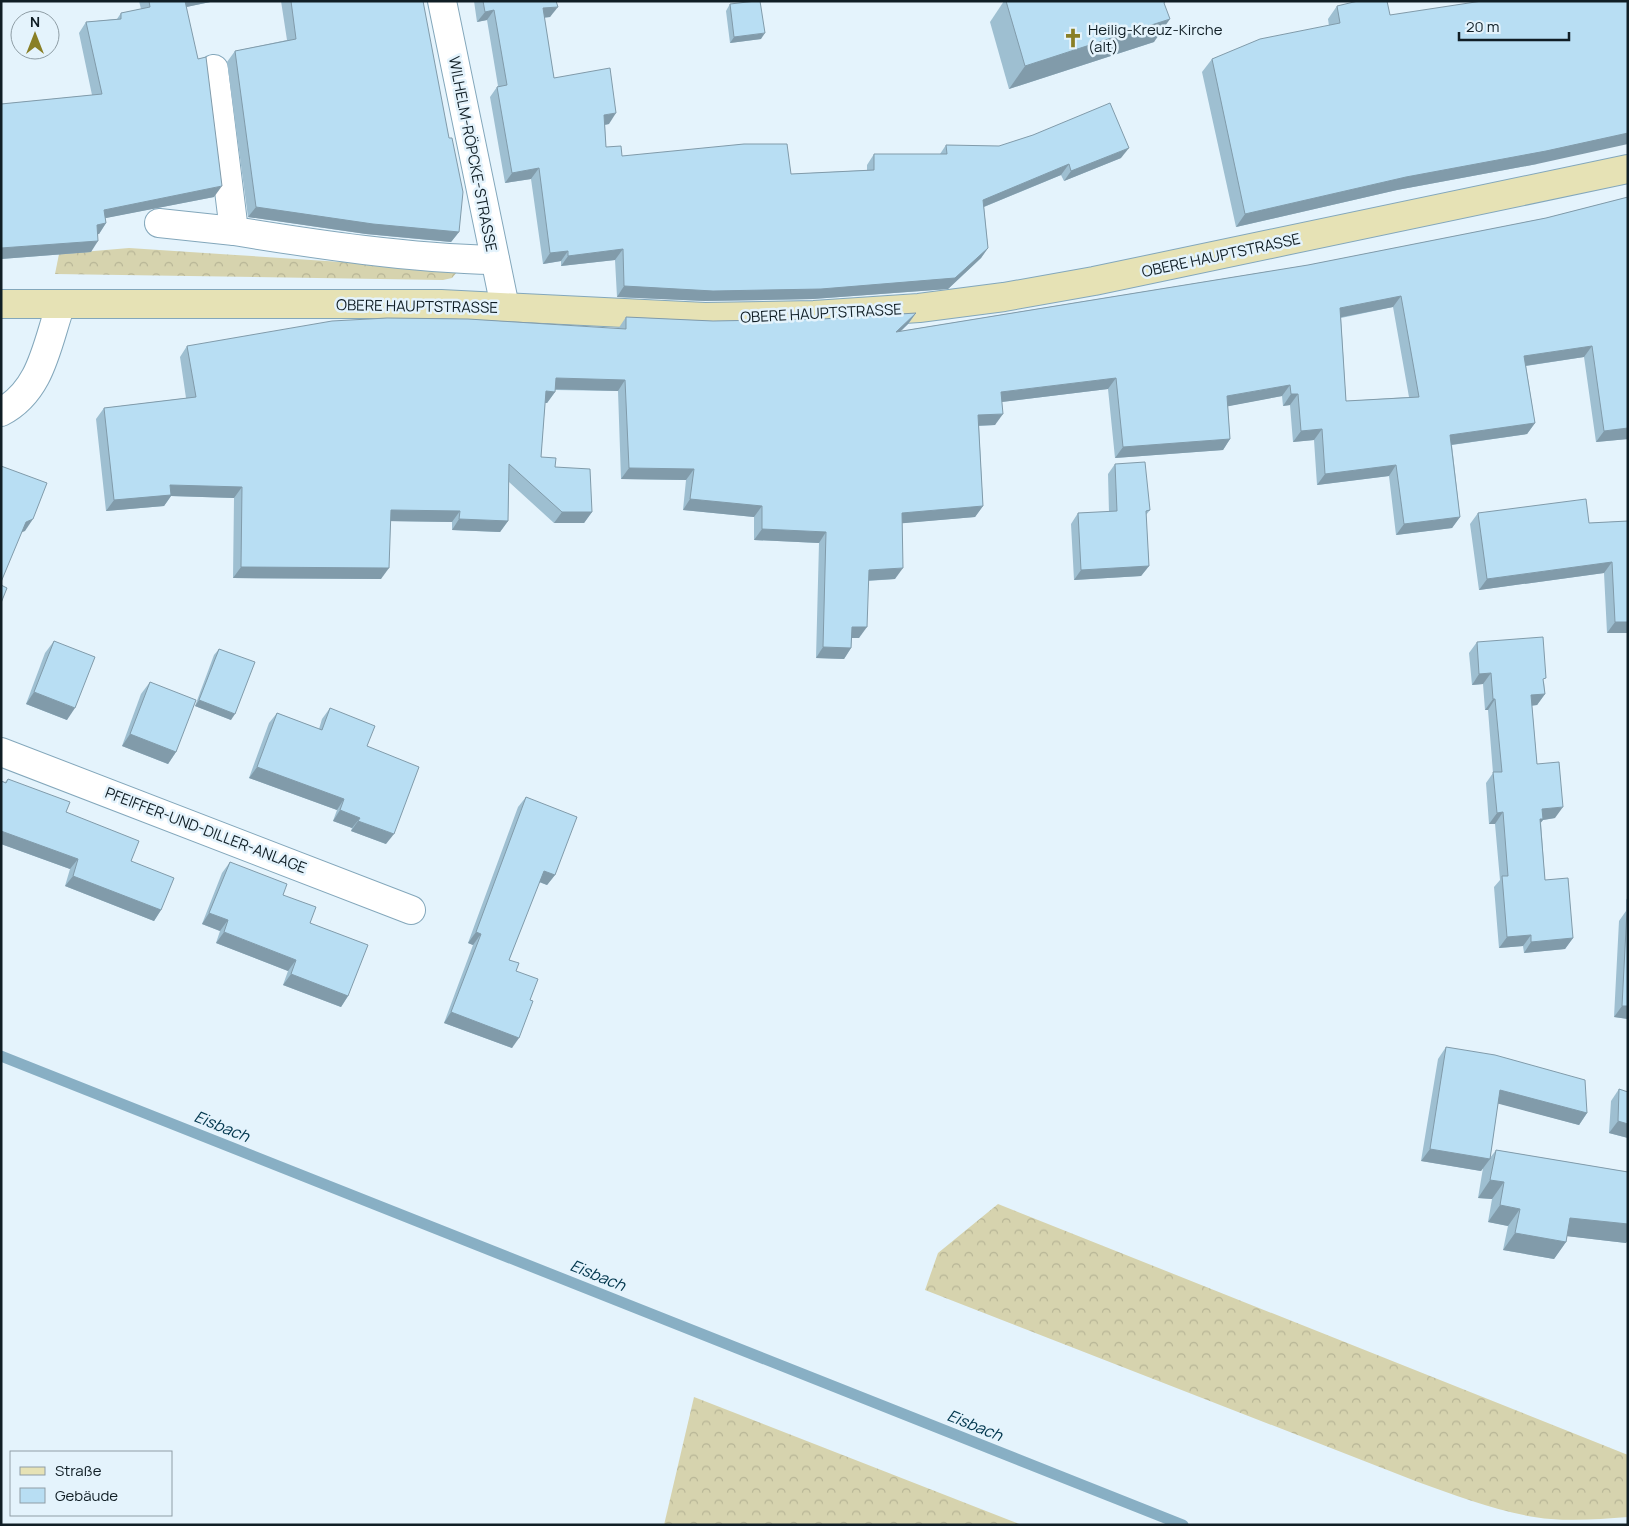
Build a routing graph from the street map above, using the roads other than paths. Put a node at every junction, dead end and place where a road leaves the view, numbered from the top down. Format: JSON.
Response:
{"nodes":[{"id":1,"x":442,"y":1,"type":"edge"},
{"id":2,"x":214,"y":69,"type":"dead end"},
{"id":3,"x":1628,"y":169,"type":"edge"},
{"id":4,"x":159,"y":223,"type":"dead end"},
{"id":5,"x":234,"y":230,"type":"junction"},
{"id":6,"x":495,"y":260,"type":"junction"},
{"id":7,"x":1,"y":304,"type":"edge"},
{"id":8,"x":61,"y":304,"type":"junction"},
{"id":9,"x":505,"y":307,"type":"junction"},
{"id":10,"x":1,"y":412,"type":"edge"},
{"id":11,"x":1,"y":752,"type":"edge"},
{"id":12,"x":411,"y":910,"type":"dead end"}],
"edges":[{"from":1,"to":6,"type":"street","name":"WILHELM-RÖPCKE-STRASSE"},
{"from":2,"to":5,"type":"street"},
{"from":3,"to":9,"type":"main road","name":"OBERE HAUPTSTRASSE"},
{"from":4,"to":5,"type":"street"},
{"from":5,"to":6,"type":"street"},
{"from":6,"to":9,"type":"street","name":"WILHELM-RÖPCKE-STRASSE"},
{"from":7,"to":8,"type":"main road","name":"OBERE HAUPTSTRASSE"},
{"from":8,"to":9,"type":"main road","name":"OBERE HAUPTSTRASSE"},
{"from":8,"to":10,"type":"street"},
{"from":11,"to":12,"type":"street","name":"PFEIFFER-UND-DILLER-ANLAGE"}]}
